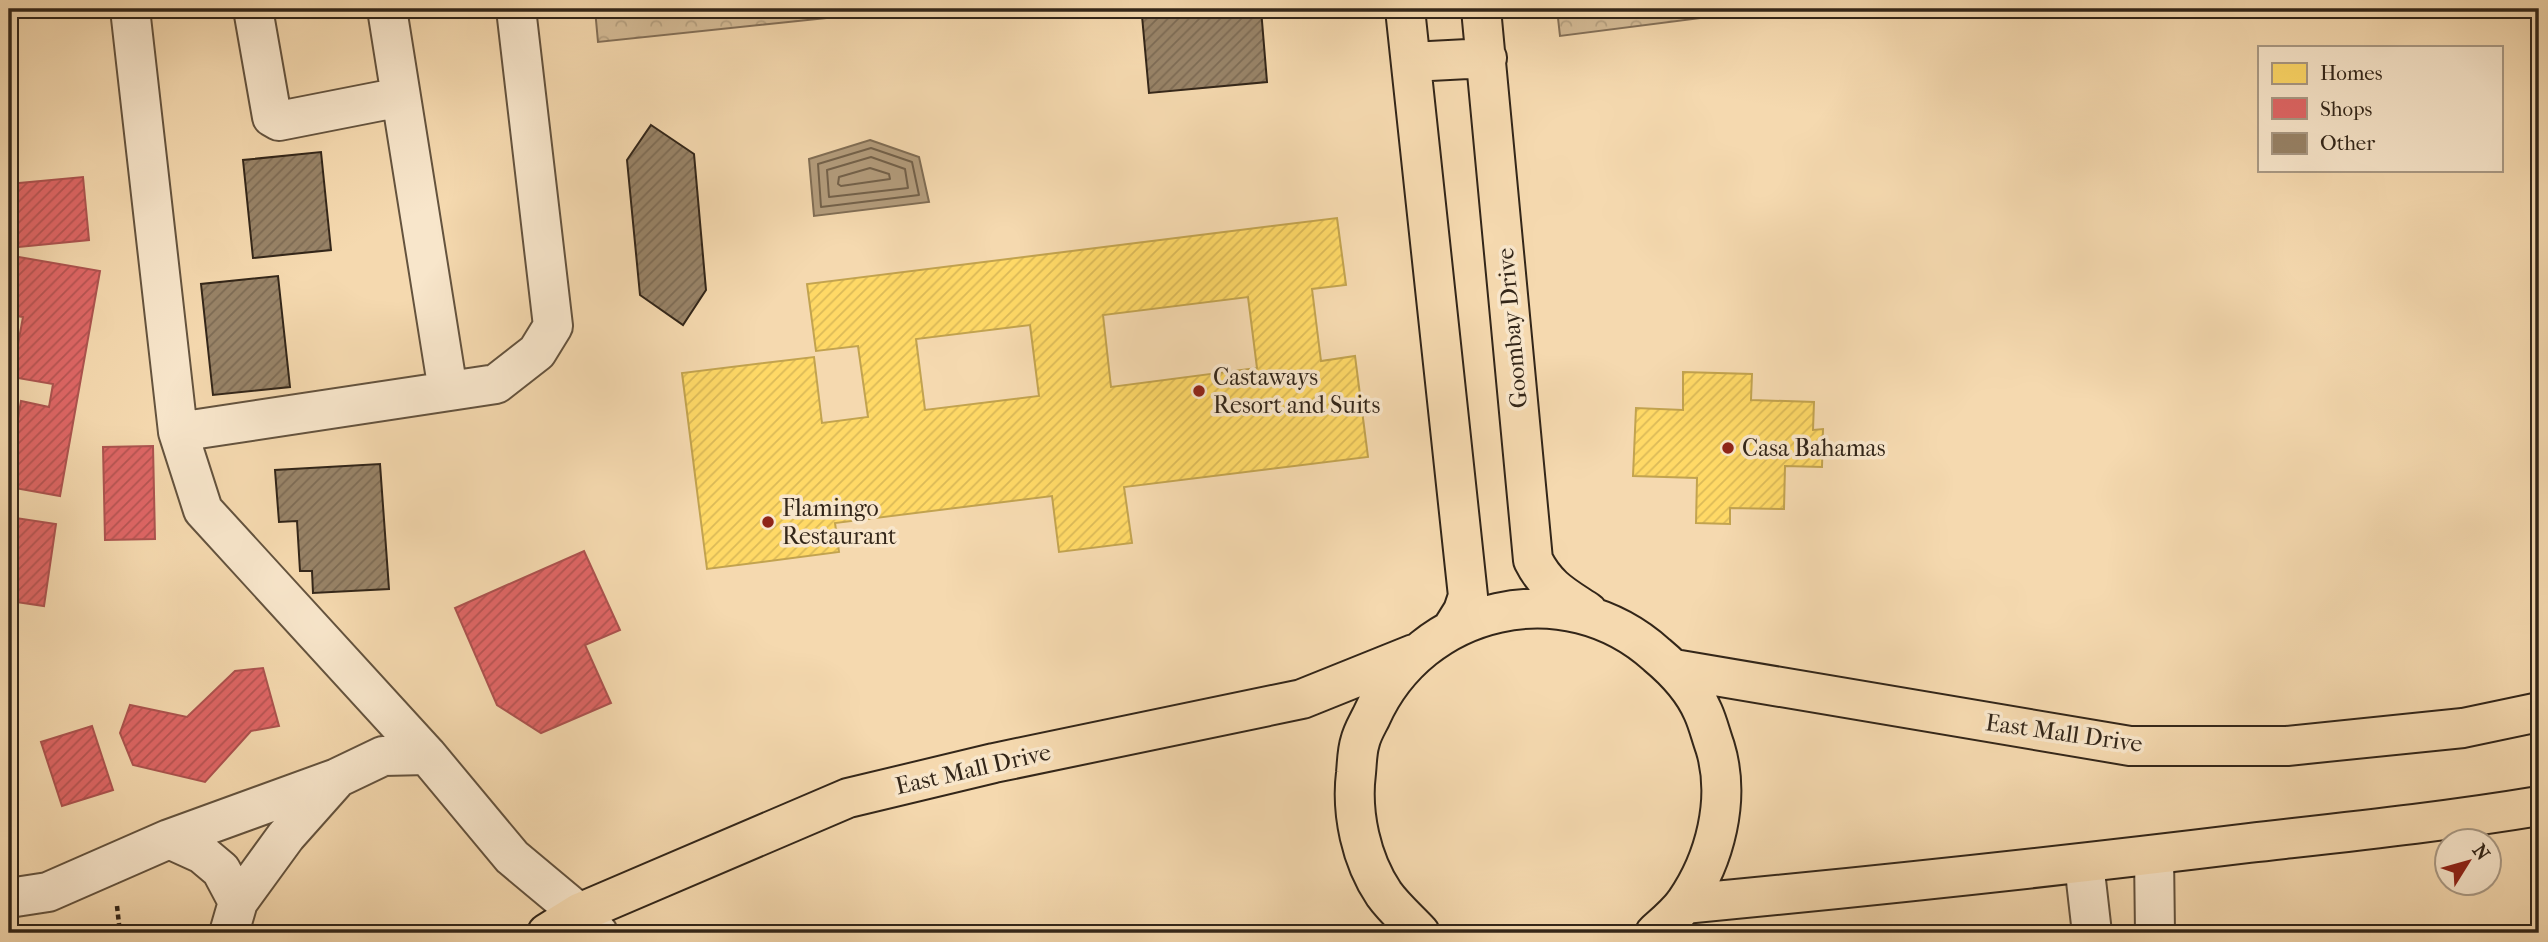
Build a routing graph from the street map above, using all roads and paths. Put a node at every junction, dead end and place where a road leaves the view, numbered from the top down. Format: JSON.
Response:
{"nodes":[{"id":1,"x":130,"y":9,"type":"edge"},
{"id":2,"x":253,"y":9,"type":"edge"},
{"id":3,"x":387,"y":9,"type":"edge"},
{"id":4,"x":516,"y":9,"type":"edge"},
{"id":5,"x":1405,"y":9,"type":"edge"},
{"id":6,"x":1481,"y":9,"type":"edge"},
{"id":7,"x":1487,"y":58,"type":"junction"},
{"id":8,"x":1411,"y":62,"type":"junction"},
{"id":9,"x":401,"y":97,"type":"junction"},
{"id":10,"x":448,"y":391,"type":"junction"},
{"id":11,"x":178,"y":432,"type":"junction"},
{"id":12,"x":1597,"y":618,"type":"junction"},
{"id":13,"x":1453,"y":627,"type":"junction"},
{"id":14,"x":1414,"y":654,"type":"junction"},
{"id":15,"x":1674,"y":669,"type":"junction"},
{"id":16,"x":2539,"y":712,"type":"edge"},
{"id":17,"x":427,"y":755,"type":"junction"},
{"id":18,"x":337,"y":778,"type":"junction"},
{"id":19,"x":2539,"y":806,"type":"edge"},
{"id":20,"x":169,"y":839,"type":"junction"},
{"id":21,"x":2154,"y":855,"type":"junction"},
{"id":22,"x":2084,"y":863,"type":"junction"},
{"id":23,"x":9,"y":898,"type":"edge"},
{"id":24,"x":1684,"y":904,"type":"junction"},
{"id":25,"x":233,"y":918,"type":"edge"},
{"id":26,"x":589,"y":923,"type":"edge"},
{"id":27,"x":548,"y":933,"type":"edge"},
{"id":28,"x":1420,"y":933,"type":"edge"},
{"id":29,"x":1655,"y":933,"type":"edge"},
{"id":30,"x":2092,"y":933,"type":"edge"},
{"id":31,"x":2155,"y":933,"type":"edge"}],
"edges":[{"from":1,"to":11,"type":"street"},
{"from":2,"to":9,"type":"street"},
{"from":3,"to":9,"type":"street"},
{"from":4,"to":10,"type":"street"},
{"from":5,"to":8,"type":"main road"},
{"from":6,"to":7,"type":"main road","name":"Goombay Drive"},
{"from":7,"to":8,"type":"main road"},
{"from":7,"to":12,"type":"main road","name":"Goombay Drive"},
{"from":8,"to":13,"type":"main road"},
{"from":9,"to":10,"type":"street"},
{"from":10,"to":11,"type":"street"},
{"from":11,"to":17,"type":"street"},
{"from":12,"to":13,"type":"main road"},
{"from":12,"to":15,"type":"main road"},
{"from":13,"to":14,"type":"main road"},
{"from":14,"to":26,"type":"main road","name":"East Mall Drive"},
{"from":14,"to":28,"type":"main road"},
{"from":15,"to":16,"type":"main road","name":"East Mall Drive"},
{"from":15,"to":24,"type":"main road"},
{"from":17,"to":18,"type":"street"},
{"from":17,"to":26,"type":"street"},
{"from":18,"to":20,"type":"street"},
{"from":18,"to":25,"type":"street"},
{"from":19,"to":21,"type":"main road"},
{"from":20,"to":23,"type":"street"},
{"from":20,"to":25,"type":"street"},
{"from":21,"to":22,"type":"main road"},
{"from":21,"to":31,"type":"street"},
{"from":22,"to":24,"type":"main road"},
{"from":22,"to":30,"type":"street"},
{"from":24,"to":29,"type":"main road"},
{"from":26,"to":27,"type":"main road","name":"East Mall Drive"}]}
